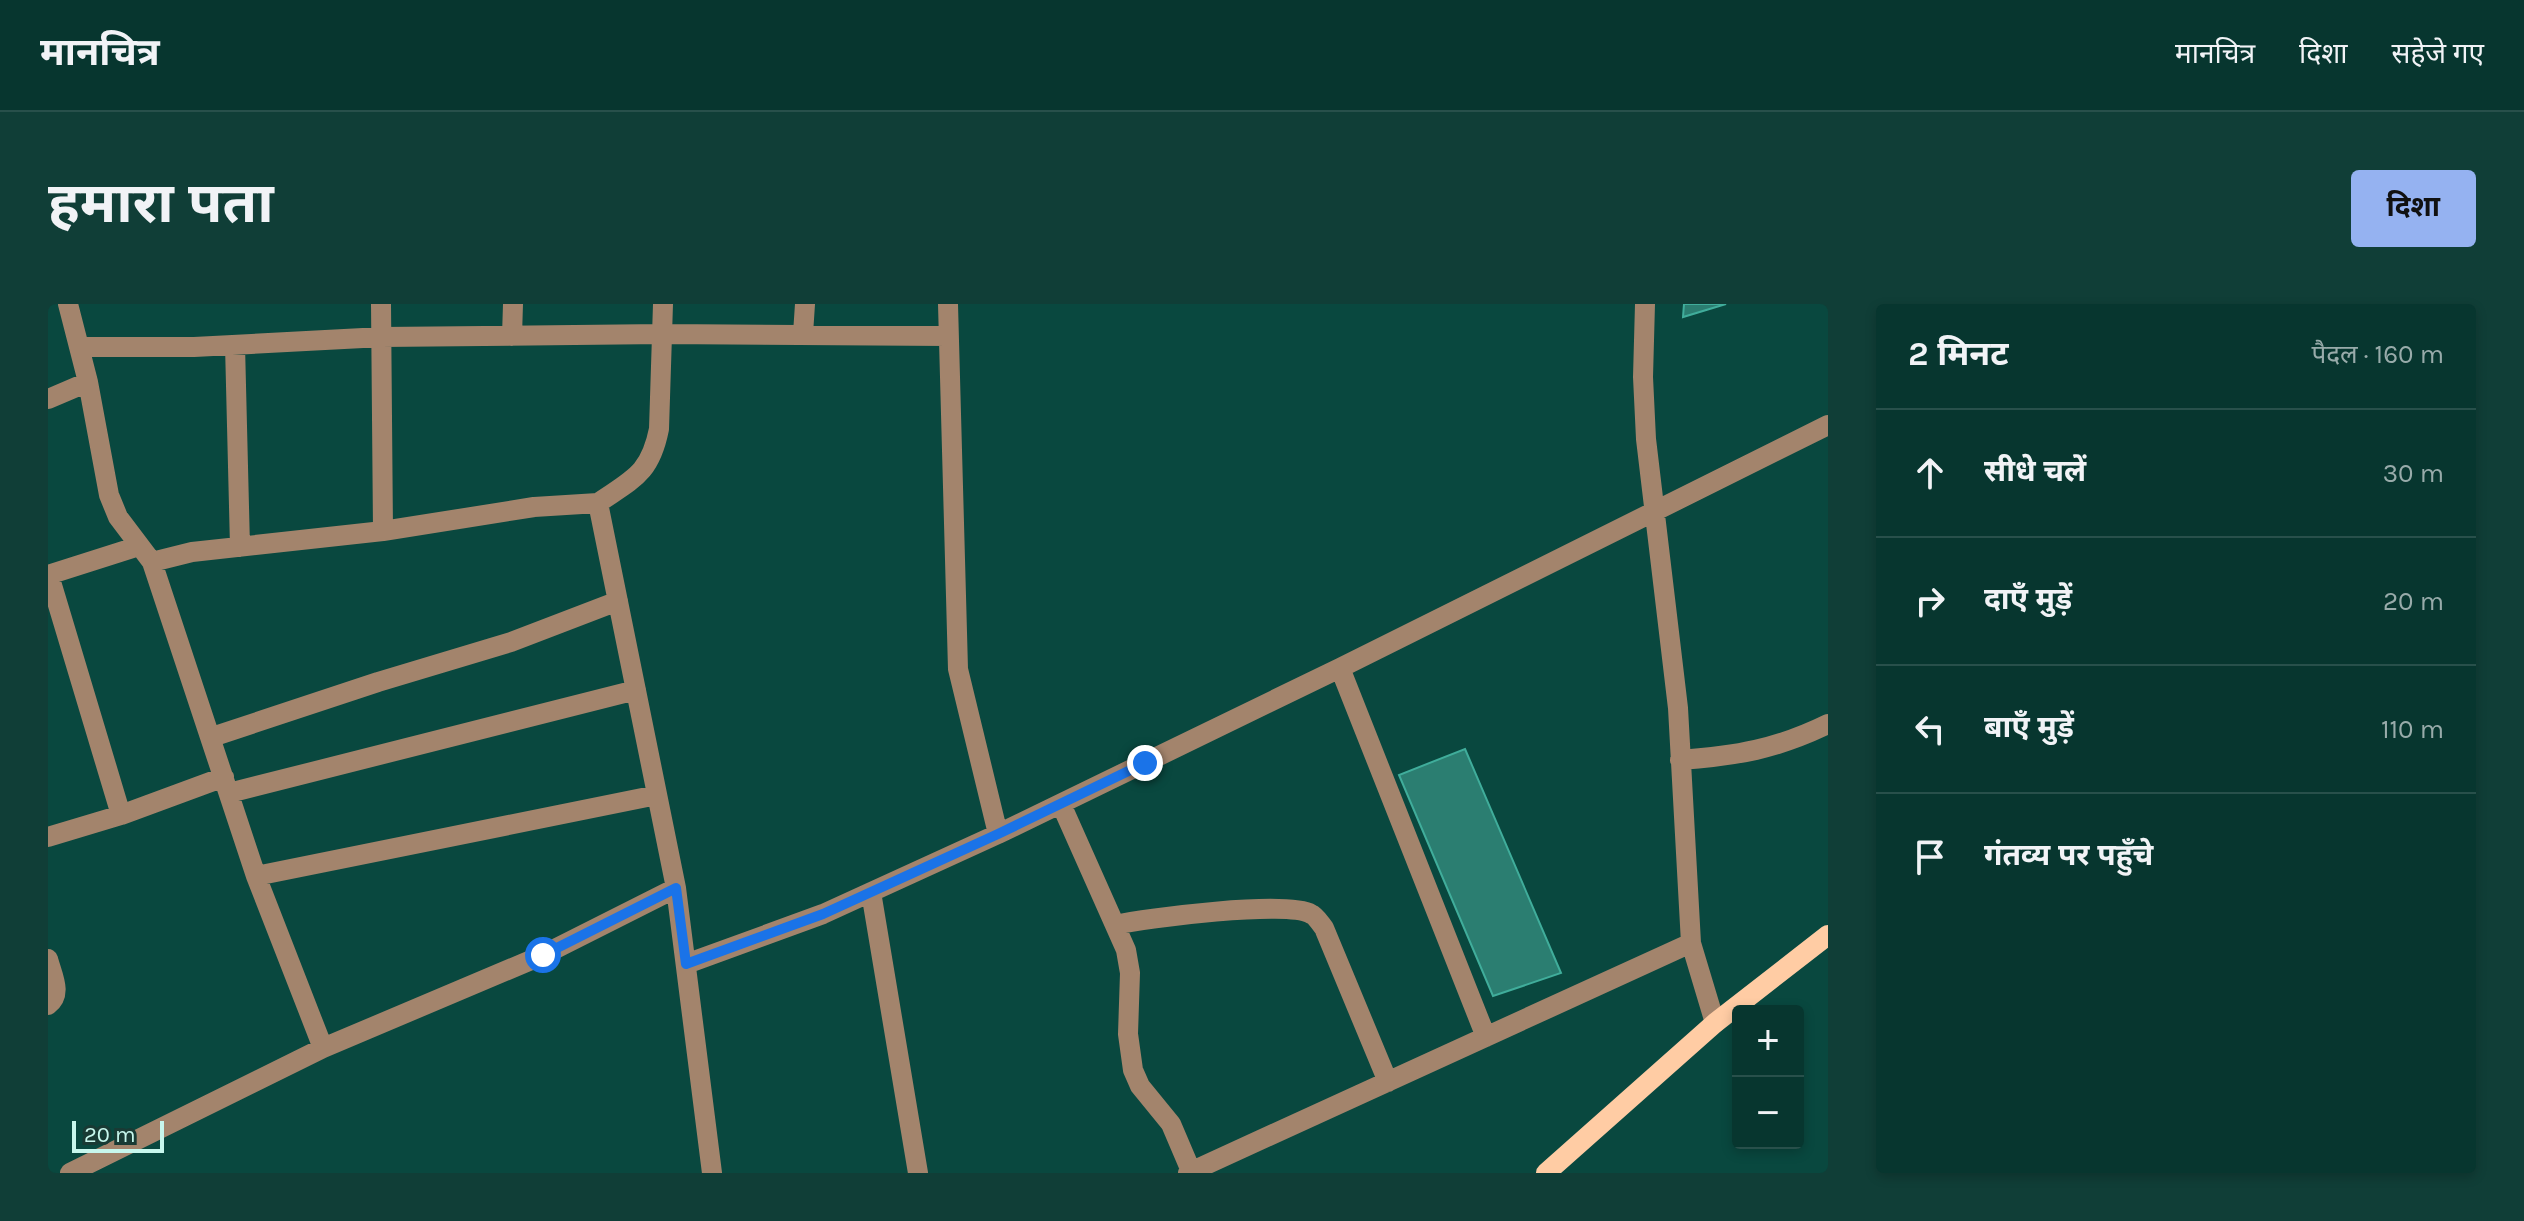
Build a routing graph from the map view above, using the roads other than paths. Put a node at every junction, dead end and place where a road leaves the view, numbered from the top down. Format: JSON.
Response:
{"nodes":[{"id":1,"x":68,"y":304,"type":"edge"},
{"id":2,"x":381,"y":304,"type":"edge"},
{"id":3,"x":513,"y":304,"type":"edge"},
{"id":4,"x":663,"y":304,"type":"edge"},
{"id":5,"x":805,"y":304,"type":"edge"},
{"id":6,"x":948,"y":304,"type":"edge"},
{"id":7,"x":1645,"y":304,"type":"edge"},
{"id":8,"x":663,"y":334,"type":"junction"},
{"id":9,"x":803,"y":334,"type":"junction"},
{"id":10,"x":512,"y":336,"type":"junction"},
{"id":11,"x":947,"y":336,"type":"junction"},
{"id":12,"x":382,"y":337,"type":"junction"},
{"id":13,"x":235,"y":345,"type":"junction"},
{"id":14,"x":80,"y":347,"type":"junction"},
{"id":15,"x":88,"y":382,"type":"junction"},
{"id":16,"x":48,"y":399,"type":"edge"},
{"id":17,"x":1828,"y":425,"type":"edge"},
{"id":18,"x":598,"y":503,"type":"junction"},
{"id":19,"x":1654,"y":512,"type":"junction"},
{"id":20,"x":383,"y":531,"type":"junction"},
{"id":21,"x":240,"y":547,"type":"junction"},
{"id":22,"x":146,"y":554,"type":"junction"},
{"id":23,"x":49,"y":575,"type":"edge"},
{"id":24,"x":618,"y":601,"type":"junction"},
{"id":25,"x":1340,"y":668,"type":"junction"},
{"id":26,"x":636,"y":690,"type":"junction"},
{"id":27,"x":1828,"y":724,"type":"edge"},
{"id":28,"x":212,"y":737,"type":"junction"},
{"id":29,"x":1680,"y":760,"type":"junction"},
{"id":30,"x":226,"y":785,"type":"junction"},
{"id":31,"x":657,"y":795,"type":"junction"},
{"id":32,"x":1061,"y":804,"type":"junction"},
{"id":33,"x":121,"y":815,"type":"junction"},
{"id":34,"x":998,"y":834,"type":"junction"},
{"id":35,"x":48,"y":837,"type":"edge"},
{"id":36,"x":256,"y":876,"type":"junction"},
{"id":37,"x":676,"y":888,"type":"junction"},
{"id":38,"x":871,"y":892,"type":"junction"},
{"id":39,"x":1115,"y":925,"type":"junction"},
{"id":40,"x":1828,"y":935,"type":"edge"},
{"id":41,"x":1691,"y":943,"type":"junction"},
{"id":42,"x":48,"y":959,"type":"edge"},
{"id":43,"x":686,"y":964,"type":"junction"},
{"id":44,"x":48,"y":1005,"type":"edge"},
{"id":45,"x":1715,"y":1023,"type":"junction"},
{"id":46,"x":1486,"y":1037,"type":"junction"},
{"id":47,"x":323,"y":1048,"type":"junction"},
{"id":48,"x":1388,"y":1082,"type":"junction"},
{"id":49,"x":1189,"y":1172,"type":"edge"},
{"id":50,"x":70,"y":1173,"type":"edge"},
{"id":51,"x":712,"y":1173,"type":"edge"},
{"id":52,"x":918,"y":1173,"type":"edge"},
{"id":53,"x":1546,"y":1173,"type":"edge"}],
"edges":[{"from":1,"to":14,"type":"street"},
{"from":2,"to":12,"type":"street"},
{"from":3,"to":10,"type":"street"},
{"from":4,"to":8,"type":"street"},
{"from":5,"to":9,"type":"street"},
{"from":6,"to":11,"type":"street"},
{"from":7,"to":19,"type":"street"},
{"from":8,"to":9,"type":"street"},
{"from":8,"to":10,"type":"street"},
{"from":8,"to":18,"type":"street"},
{"from":9,"to":11,"type":"street"},
{"from":10,"to":12,"type":"street"},
{"from":11,"to":34,"type":"street"},
{"from":12,"to":13,"type":"street"},
{"from":12,"to":20,"type":"street"},
{"from":13,"to":14,"type":"street"},
{"from":13,"to":21,"type":"street"},
{"from":14,"to":15,"type":"street"},
{"from":15,"to":16,"type":"street"},
{"from":15,"to":22,"type":"street"},
{"from":17,"to":19,"type":"street"},
{"from":18,"to":20,"type":"street"},
{"from":18,"to":24,"type":"street"},
{"from":19,"to":25,"type":"street"},
{"from":19,"to":29,"type":"street"},
{"from":20,"to":21,"type":"street"},
{"from":21,"to":22,"type":"street"},
{"from":22,"to":23,"type":"street"},
{"from":22,"to":28,"type":"street"},
{"from":23,"to":33,"type":"street"},
{"from":24,"to":26,"type":"street"},
{"from":24,"to":28,"type":"street"},
{"from":25,"to":32,"type":"street"},
{"from":25,"to":46,"type":"street"},
{"from":26,"to":30,"type":"street"},
{"from":26,"to":31,"type":"street"},
{"from":27,"to":29,"type":"street"},
{"from":28,"to":30,"type":"street"},
{"from":29,"to":41,"type":"street"},
{"from":30,"to":33,"type":"street"},
{"from":30,"to":36,"type":"street"},
{"from":31,"to":36,"type":"street"},
{"from":31,"to":37,"type":"street"},
{"from":32,"to":34,"type":"street"},
{"from":32,"to":39,"type":"street"},
{"from":33,"to":35,"type":"street"},
{"from":34,"to":38,"type":"street"},
{"from":36,"to":47,"type":"street"},
{"from":37,"to":43,"type":"street"},
{"from":37,"to":47,"type":"street"},
{"from":38,"to":43,"type":"street"},
{"from":38,"to":52,"type":"street"},
{"from":39,"to":48,"type":"street"},
{"from":39,"to":49,"type":"street"},
{"from":40,"to":45,"type":"main road"},
{"from":41,"to":45,"type":"street"},
{"from":41,"to":46,"type":"street"},
{"from":42,"to":44,"type":"street"},
{"from":43,"to":51,"type":"street"},
{"from":45,"to":53,"type":"main road"},
{"from":46,"to":48,"type":"street"},
{"from":47,"to":50,"type":"street"},
{"from":48,"to":49,"type":"street"}]}
